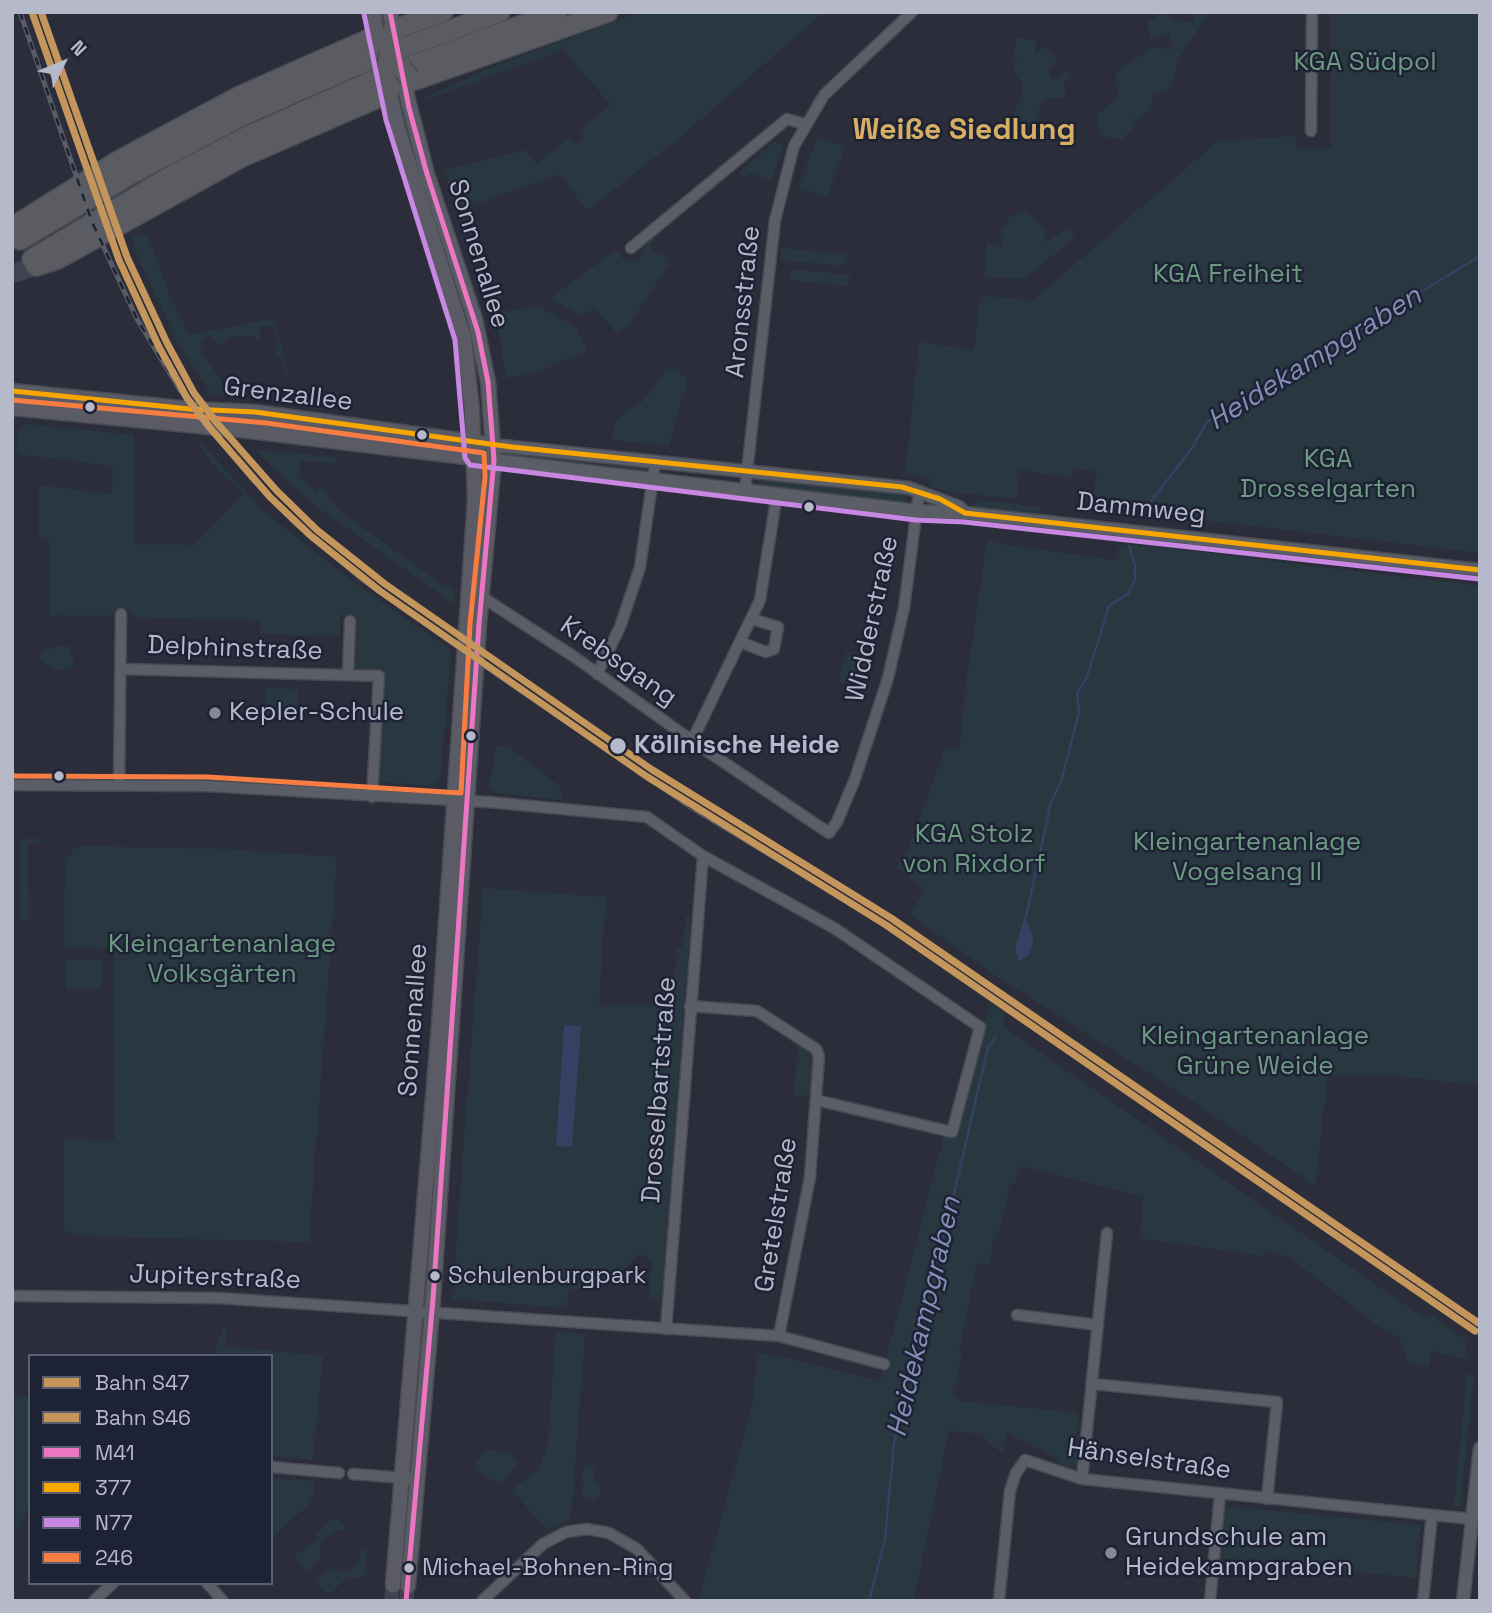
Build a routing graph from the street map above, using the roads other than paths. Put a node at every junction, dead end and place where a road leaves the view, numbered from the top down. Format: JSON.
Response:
{"nodes":[{"id":1,"x":373,"y":12,"type":"edge"},
{"id":2,"x":443,"y":12,"type":"edge"},
{"id":3,"x":500,"y":12,"type":"edge"},
{"id":4,"x":557,"y":12,"type":"edge"},
{"id":5,"x":608,"y":12,"type":"edge"},
{"id":6,"x":912,"y":12,"type":"edge"},
{"id":7,"x":1312,"y":12,"type":"edge"},
{"id":8,"x":391,"y":59,"type":"edge"},
{"id":9,"x":804,"y":124,"type":"junction"},
{"id":10,"x":1311,"y":131,"type":"dead end"},
{"id":11,"x":17,"y":235,"type":"edge"},
{"id":12,"x":631,"y":248,"type":"dead end"},
{"id":13,"x":12,"y":391,"type":"edge"},
{"id":14,"x":12,"y":408,"type":"edge"},
{"id":15,"x":491,"y":409,"type":"junction"},
{"id":16,"x":472,"y":410,"type":"junction"},
{"id":17,"x":255,"y":412,"type":"junction"},
{"id":18,"x":253,"y":431,"type":"junction"},
{"id":19,"x":473,"y":442,"type":"junction"},
{"id":20,"x":493,"y":445,"type":"junction"},
{"id":21,"x":474,"y":457,"type":"junction"},
{"id":22,"x":494,"y":460,"type":"junction"},
{"id":23,"x":655,"y":463,"type":"junction"},
{"id":24,"x":748,"y":472,"type":"junction"},
{"id":25,"x":653,"y":480,"type":"junction"},
{"id":26,"x":746,"y":490,"type":"junction"},
{"id":27,"x":919,"y":492,"type":"junction"},
{"id":28,"x":777,"y":494,"type":"junction"},
{"id":29,"x":917,"y":512,"type":"junction"},
{"id":30,"x":965,"y":513,"type":"junction"},
{"id":31,"x":1480,"y":570,"type":"edge"},
{"id":32,"x":482,"y":597,"type":"junction"},
{"id":33,"x":121,"y":614,"type":"dead end"},
{"id":34,"x":752,"y":619,"type":"junction"},
{"id":35,"x":350,"y":621,"type":"dead end"},
{"id":36,"x":740,"y":642,"type":"junction"},
{"id":37,"x":121,"y":669,"type":"junction"},
{"id":38,"x":597,"y":674,"type":"junction"},
{"id":39,"x":348,"y":675,"type":"junction"},
{"id":40,"x":692,"y":741,"type":"junction"},
{"id":41,"x":12,"y":785,"type":"edge"},
{"id":42,"x":120,"y":785,"type":"junction"},
{"id":43,"x":373,"y":797,"type":"junction"},
{"id":44,"x":462,"y":802,"type":"junction"},
{"id":45,"x":833,"y":831,"type":"joint"},
{"id":46,"x":702,"y":856,"type":"junction"},
{"id":47,"x":690,"y":1006,"type":"junction"},
{"id":48,"x":816,"y":1100,"type":"junction"},
{"id":49,"x":1107,"y":1233,"type":"dead end"},
{"id":50,"x":12,"y":1296,"type":"edge"},
{"id":51,"x":424,"y":1310,"type":"junction"},
{"id":52,"x":1017,"y":1315,"type":"dead end"},
{"id":53,"x":1098,"y":1325,"type":"junction"},
{"id":54,"x":666,"y":1329,"type":"junction"},
{"id":55,"x":779,"y":1336,"type":"junction"},
{"id":56,"x":884,"y":1364,"type":"dead end"},
{"id":57,"x":1093,"y":1384,"type":"junction"},
{"id":58,"x":1480,"y":1448,"type":"edge"},
{"id":59,"x":273,"y":1467,"type":"edge"},
{"id":60,"x":339,"y":1472,"type":"dead end"},
{"id":61,"x":353,"y":1474,"type":"dead end"},
{"id":62,"x":409,"y":1478,"type":"junction"},
{"id":63,"x":1082,"y":1479,"type":"junction"},
{"id":64,"x":1220,"y":1495,"type":"junction"},
{"id":65,"x":1267,"y":1499,"type":"junction"},
{"id":66,"x":1432,"y":1515,"type":"junction"},
{"id":67,"x":1472,"y":1519,"type":"junction"},
{"id":68,"x":111,"y":1585,"type":"edge"},
{"id":69,"x":209,"y":1585,"type":"edge"},
{"id":70,"x":400,"y":1586,"type":"tunnel mouth"},
{"id":71,"x":94,"y":1601,"type":"edge"},
{"id":72,"x":223,"y":1601,"type":"edge"},
{"id":73,"x":482,"y":1601,"type":"edge"},
{"id":74,"x":684,"y":1601,"type":"edge"},
{"id":75,"x":999,"y":1601,"type":"edge"},
{"id":76,"x":1210,"y":1601,"type":"edge"},
{"id":77,"x":1423,"y":1601,"type":"edge"},
{"id":78,"x":1463,"y":1601,"type":"edge"}],
"edges":[{"from":1,"to":8,"type":"main road","name":"Sonnenallee"},
{"from":2,"to":8,"type":"highway"},
{"from":3,"to":11,"type":"highway"},
{"from":4,"to":8,"type":"highway"},
{"from":5,"to":8,"type":"highway"},
{"from":6,"to":9,"type":"street","name":"Aronsstraße"},
{"from":7,"to":10,"type":"street"},
{"from":8,"to":11,"type":"highway"},
{"from":8,"to":15,"type":"main road","name":"Sonnenallee"},
{"from":8,"to":16,"type":"main road","name":"Sonnenallee"},
{"from":9,"to":12,"type":"street"},
{"from":9,"to":24,"type":"street","name":"Aronsstraße"},
{"from":13,"to":17,"type":"main road","name":"Grenzallee"},
{"from":14,"to":18,"type":"main road","name":"Grenzallee"},
{"from":15,"to":16,"type":"main road"},
{"from":15,"to":20,"type":"main road","name":"Sonnenallee"},
{"from":16,"to":19,"type":"main road","name":"Sonnenallee"},
{"from":17,"to":18,"type":"main road"},
{"from":17,"to":19,"type":"main road","name":"Grenzallee"},
{"from":18,"to":21,"type":"main road","name":"Grenzallee"},
{"from":19,"to":20,"type":"main road","name":"Grenzallee"},
{"from":19,"to":21,"type":"main road","name":"Sonnenallee"},
{"from":20,"to":22,"type":"main road","name":"Sonnenallee"},
{"from":20,"to":23,"type":"street","name":"Dammweg"},
{"from":21,"to":22,"type":"main road","name":"Grenzallee"},
{"from":21,"to":44,"type":"main road","name":"Sonnenallee"},
{"from":22,"to":25,"type":"street","name":"Dammweg"},
{"from":22,"to":32,"type":"main road","name":"Sonnenallee"},
{"from":23,"to":24,"type":"street","name":"Dammweg"},
{"from":23,"to":25,"type":"street"},
{"from":24,"to":26,"type":"street","name":"Aronsstraße"},
{"from":24,"to":27,"type":"street","name":"Dammweg"},
{"from":25,"to":26,"type":"street","name":"Dammweg"},
{"from":25,"to":38,"type":"street"},
{"from":26,"to":28,"type":"street","name":"Dammweg"},
{"from":27,"to":29,"type":"street","name":"Widderstraße"},
{"from":27,"to":30,"type":"street","name":"Dammweg"},
{"from":28,"to":29,"type":"street","name":"Dammweg"},
{"from":28,"to":34,"type":"street"},
{"from":29,"to":30,"type":"street","name":"Dammweg"},
{"from":29,"to":45,"type":"street","name":"Widderstraße"},
{"from":30,"to":31,"type":"street","name":"Dammweg"},
{"from":32,"to":38,"type":"street","name":"Krebsgang"},
{"from":32,"to":44,"type":"main road","name":"Sonnenallee"},
{"from":33,"to":37,"type":"street"},
{"from":34,"to":36,"type":"street"},
{"from":34,"to":36,"type":"street"},
{"from":35,"to":39,"type":"street","name":"Delphinstraße"},
{"from":36,"to":40,"type":"street"},
{"from":37,"to":39,"type":"street","name":"Delphinstraße"},
{"from":37,"to":42,"type":"street"},
{"from":38,"to":40,"type":"street","name":"Krebsgang"},
{"from":39,"to":43,"type":"street","name":"Delphinstraße"},
{"from":40,"to":45,"type":"street","name":"Krebsgang"},
{"from":41,"to":42,"type":"street"},
{"from":42,"to":43,"type":"street"},
{"from":43,"to":44,"type":"street"},
{"from":44,"to":46,"type":"street"},
{"from":44,"to":51,"type":"main road","name":"Sonnenallee"},
{"from":46,"to":47,"type":"street","name":"Drosselbartstraße"},
{"from":46,"to":48,"type":"street"},
{"from":47,"to":48,"type":"street","name":"Gretelstraße"},
{"from":47,"to":54,"type":"street","name":"Drosselbartstraße"},
{"from":48,"to":55,"type":"street","name":"Gretelstraße"},
{"from":49,"to":53,"type":"street"},
{"from":50,"to":51,"type":"street","name":"Jupiterstraße"},
{"from":51,"to":54,"type":"street"},
{"from":51,"to":62,"type":"main road","name":"Sonnenallee"},
{"from":52,"to":53,"type":"street"},
{"from":53,"to":57,"type":"street"},
{"from":54,"to":55,"type":"street"},
{"from":55,"to":56,"type":"street"},
{"from":57,"to":63,"type":"street"},
{"from":57,"to":65,"type":"street","name":"Hänselstraße"},
{"from":58,"to":67,"type":"street"},
{"from":59,"to":60,"type":"street"},
{"from":61,"to":62,"type":"street"},
{"from":62,"to":70,"type":"main road","name":"Sonnenallee"},
{"from":63,"to":64,"type":"street","name":"Hänselstraße"},
{"from":63,"to":75,"type":"street","name":"Hänselstraße"},
{"from":64,"to":65,"type":"street","name":"Hänselstraße"},
{"from":64,"to":76,"type":"street"},
{"from":65,"to":66,"type":"street","name":"Hänselstraße"},
{"from":66,"to":67,"type":"street","name":"Hänselstraße"},
{"from":66,"to":77,"type":"street"},
{"from":67,"to":78,"type":"street"},
{"from":68,"to":71,"type":"street"},
{"from":69,"to":72,"type":"street"},
{"from":73,"to":74,"type":"street"}]}
